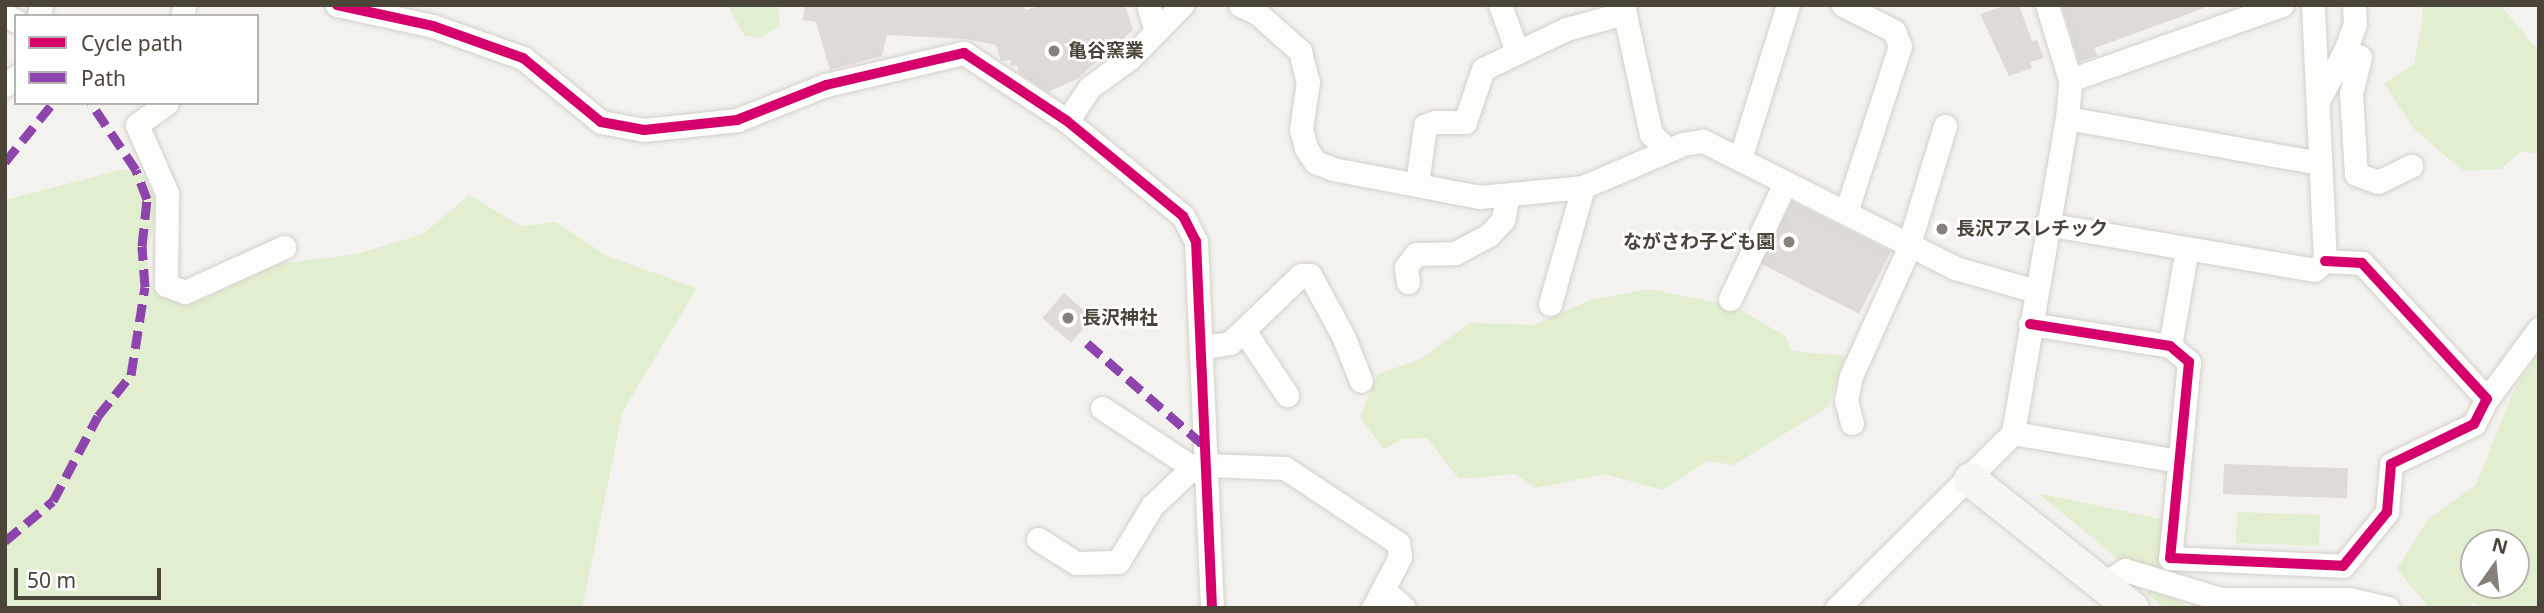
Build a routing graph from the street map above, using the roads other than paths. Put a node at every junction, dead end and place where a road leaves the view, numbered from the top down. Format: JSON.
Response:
{"nodes":[{"id":1,"x":337,"y":5,"type":"edge"},
{"id":2,"x":1148,"y":5,"type":"edge"},
{"id":3,"x":1182,"y":5,"type":"edge"},
{"id":4,"x":1240,"y":5,"type":"edge"},
{"id":5,"x":1500,"y":5,"type":"edge"},
{"id":6,"x":1788,"y":5,"type":"edge"},
{"id":7,"x":1843,"y":5,"type":"edge"},
{"id":8,"x":2047,"y":5,"type":"edge"},
{"id":9,"x":2282,"y":5,"type":"edge"},
{"id":10,"x":2313,"y":5,"type":"edge"},
{"id":11,"x":2354,"y":5,"type":"edge"},
{"id":12,"x":1624,"y":9,"type":"edge"},
{"id":13,"x":1156,"y":31,"type":"junction"},
{"id":14,"x":1517,"y":51,"type":"junction"},
{"id":15,"x":2345,"y":51,"type":"junction"},
{"id":16,"x":2070,"y":80,"type":"junction"},
{"id":17,"x":2320,"y":97,"type":"junction"},
{"id":18,"x":164,"y":105,"type":"edge"},
{"id":19,"x":2067,"y":118,"type":"junction"},
{"id":20,"x":1067,"y":121,"type":"junction"},
{"id":21,"x":1945,"y":126,"type":"dead end"},
{"id":22,"x":1668,"y":150,"type":"junction"},
{"id":23,"x":1740,"y":159,"type":"junction"},
{"id":24,"x":2320,"y":163,"type":"junction"},
{"id":25,"x":2411,"y":166,"type":"dead end"},
{"id":26,"x":1786,"y":183,"type":"junction"},
{"id":27,"x":1417,"y":184,"type":"junction"},
{"id":28,"x":1583,"y":187,"type":"junction"},
{"id":29,"x":1508,"y":195,"type":"junction"},
{"id":30,"x":1846,"y":212,"type":"junction"},
{"id":31,"x":1503,"y":220,"type":"junction"},
{"id":32,"x":2046,"y":225,"type":"junction"},
{"id":33,"x":1907,"y":243,"type":"junction"},
{"id":34,"x":284,"y":247,"type":"dead end"},
{"id":35,"x":2187,"y":248,"type":"junction"},
{"id":36,"x":2325,"y":261,"type":"junction"},
{"id":37,"x":1459,"y":265,"type":"dead end"},
{"id":38,"x":1408,"y":282,"type":"dead end"},
{"id":39,"x":2036,"y":290,"type":"junction"},
{"id":40,"x":1730,"y":299,"type":"dead end"},
{"id":41,"x":1550,"y":303,"type":"dead end"},
{"id":42,"x":2030,"y":324,"type":"junction"},
{"id":43,"x":2539,"y":329,"type":"edge"},
{"id":44,"x":1245,"y":332,"type":"junction"},
{"id":45,"x":2170,"y":346,"type":"junction"},
{"id":46,"x":1202,"y":347,"type":"junction"},
{"id":47,"x":1361,"y":381,"type":"dead end"},
{"id":48,"x":1287,"y":395,"type":"dead end"},
{"id":49,"x":2487,"y":399,"type":"junction"},
{"id":50,"x":1102,"y":408,"type":"dead end"},
{"id":51,"x":1852,"y":423,"type":"dead end"},
{"id":52,"x":2013,"y":433,"type":"junction"},
{"id":53,"x":2178,"y":461,"type":"junction"},
{"id":54,"x":1202,"y":470,"type":"junction"},
{"id":55,"x":1970,"y":479,"type":"junction"},
{"id":56,"x":1038,"y":540,"type":"dead end"},
{"id":57,"x":1378,"y":599,"type":"edge"},
{"id":58,"x":2116,"y":599,"type":"edge"},
{"id":59,"x":1212,"y":608,"type":"edge"},
{"id":60,"x":1404,"y":608,"type":"edge"},
{"id":61,"x":1837,"y":608,"type":"edge"},
{"id":62,"x":2388,"y":608,"type":"edge"}],
"edges":[{"from":1,"to":20,"type":"street"},
{"from":2,"to":13,"type":"street"},
{"from":3,"to":13,"type":"street"},
{"from":4,"to":27,"type":"street"},
{"from":5,"to":14,"type":"street"},
{"from":6,"to":23,"type":"street"},
{"from":7,"to":30,"type":"street"},
{"from":8,"to":16,"type":"street"},
{"from":9,"to":16,"type":"street"},
{"from":10,"to":17,"type":"street"},
{"from":11,"to":15,"type":"street"},
{"from":12,"to":14,"type":"street"},
{"from":12,"to":22,"type":"street"},
{"from":13,"to":20,"type":"street"},
{"from":14,"to":27,"type":"street"},
{"from":15,"to":17,"type":"street"},
{"from":15,"to":25,"type":"street"},
{"from":16,"to":19,"type":"street"},
{"from":17,"to":24,"type":"street"},
{"from":18,"to":34,"type":"street"},
{"from":19,"to":24,"type":"street"},
{"from":19,"to":32,"type":"street"},
{"from":20,"to":46,"type":"street"},
{"from":21,"to":33,"type":"street"},
{"from":22,"to":23,"type":"street"},
{"from":22,"to":28,"type":"street"},
{"from":23,"to":26,"type":"street"},
{"from":24,"to":36,"type":"street"},
{"from":26,"to":30,"type":"street"},
{"from":26,"to":40,"type":"street"},
{"from":27,"to":29,"type":"street"},
{"from":28,"to":29,"type":"street"},
{"from":28,"to":41,"type":"street"},
{"from":29,"to":31,"type":"street"},
{"from":30,"to":33,"type":"street"},
{"from":31,"to":37,"type":"street"},
{"from":31,"to":38,"type":"street"},
{"from":32,"to":35,"type":"street"},
{"from":32,"to":39,"type":"street"},
{"from":33,"to":39,"type":"street"},
{"from":33,"to":51,"type":"street"},
{"from":35,"to":36,"type":"street"},
{"from":35,"to":45,"type":"street"},
{"from":36,"to":49,"type":"street"},
{"from":39,"to":42,"type":"street"},
{"from":42,"to":45,"type":"street"},
{"from":42,"to":52,"type":"street"},
{"from":43,"to":49,"type":"street"},
{"from":44,"to":46,"type":"street"},
{"from":44,"to":47,"type":"street"},
{"from":44,"to":48,"type":"street"},
{"from":45,"to":53,"type":"street"},
{"from":46,"to":54,"type":"street"},
{"from":49,"to":53,"type":"street"},
{"from":50,"to":54,"type":"street"},
{"from":52,"to":53,"type":"street"},
{"from":52,"to":55,"type":"street"},
{"from":54,"to":56,"type":"street"},
{"from":54,"to":57,"type":"street"},
{"from":54,"to":59,"type":"street"},
{"from":55,"to":58,"type":"street"},
{"from":55,"to":61,"type":"street"},
{"from":57,"to":60,"type":"street"},
{"from":58,"to":62,"type":"street"}]}
